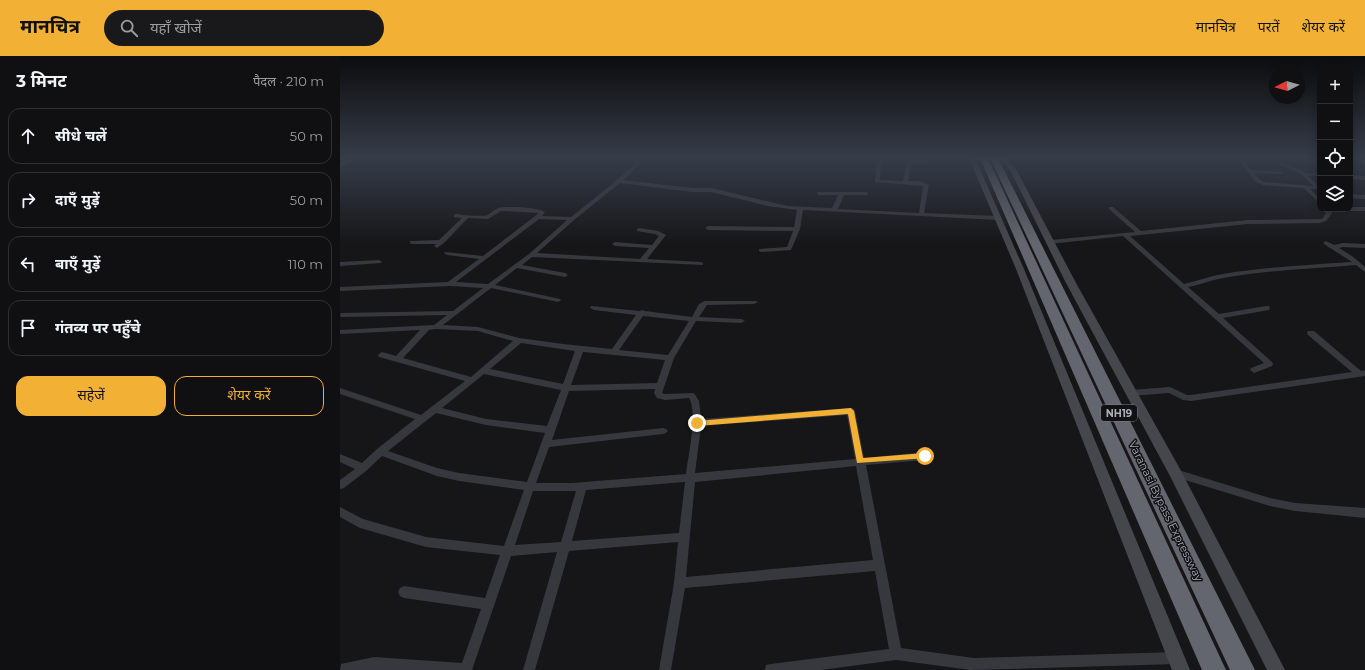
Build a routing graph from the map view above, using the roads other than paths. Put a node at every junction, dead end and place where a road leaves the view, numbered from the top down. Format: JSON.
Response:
{"nodes":[{"id":1,"x":612,"y":187,"type":"edge"},
{"id":2,"x":665,"y":187,"type":"edge"},
{"id":3,"x":926,"y":187,"type":"edge"},
{"id":4,"x":984,"y":187,"type":"edge"},
{"id":5,"x":1002,"y":187,"type":"edge"},
{"id":6,"x":1003,"y":187,"type":"edge"},
{"id":7,"x":1022,"y":187,"type":"edge"},
{"id":8,"x":1301,"y":187,"type":"edge"},
{"id":9,"x":1305,"y":187,"type":"junction"},
{"id":10,"x":1316,"y":187,"type":"edge"},
{"id":11,"x":819,"y":193,"type":"dead end"},
{"id":12,"x":842,"y":194,"type":"junction"},
{"id":13,"x":866,"y":194,"type":"dead end"},
{"id":14,"x":1353,"y":196,"type":"edge"},
{"id":15,"x":1365,"y":197,"type":"edge"},
{"id":16,"x":1317,"y":199,"type":"edge"},
{"id":17,"x":1111,"y":208,"type":"dead end"},
{"id":18,"x":800,"y":209,"type":"junction"},
{"id":19,"x":1353,"y":209,"type":"edge"},
{"id":20,"x":1365,"y":209,"type":"edge"},
{"id":21,"x":834,"y":211,"type":"junction"},
{"id":22,"x":1328,"y":212,"type":"edge"},
{"id":23,"x":921,"y":215,"type":"junction"},
{"id":24,"x":456,"y":216,"type":"dead end"},
{"id":25,"x":466,"y":217,"type":"junction"},
{"id":26,"x":538,"y":217,"type":"junction"},
{"id":27,"x":998,"y":218,"type":"junction"},
{"id":28,"x":572,"y":219,"type":"junction"},
{"id":29,"x":708,"y":228,"type":"dead end"},
{"id":30,"x":797,"y":229,"type":"junction"},
{"id":31,"x":639,"y":230,"type":"dead end"},
{"id":32,"x":1139,"y":232,"type":"junction"},
{"id":33,"x":1124,"y":234,"type":"junction"},
{"id":34,"x":412,"y":242,"type":"dead end"},
{"id":35,"x":442,"y":242,"type":"junction"},
{"id":36,"x":1050,"y":242,"type":"junction"},
{"id":37,"x":1326,"y":243,"type":"dead end"},
{"id":38,"x":615,"y":244,"type":"dead end"},
{"id":39,"x":436,"y":246,"type":"dead end"},
{"id":40,"x":1365,"y":246,"type":"edge"},
{"id":41,"x":654,"y":247,"type":"junction"},
{"id":42,"x":1335,"y":247,"type":"junction"},
{"id":43,"x":761,"y":250,"type":"dead end"},
{"id":44,"x":446,"y":253,"type":"dead end"},
{"id":45,"x":531,"y":255,"type":"junction"},
{"id":46,"x":485,"y":258,"type":"junction"},
{"id":47,"x":642,"y":261,"type":"junction"},
{"id":48,"x":379,"y":262,"type":"dead end"},
{"id":49,"x":1358,"y":263,"type":"junction"},
{"id":50,"x":340,"y":264,"type":"edge"},
{"id":51,"x":701,"y":264,"type":"dead end"},
{"id":52,"x":515,"y":266,"type":"junction"},
{"id":53,"x":1365,"y":270,"type":"edge"},
{"id":54,"x":565,"y":275,"type":"dead end"},
{"id":55,"x":450,"y":284,"type":"junction"},
{"id":56,"x":489,"y":286,"type":"junction"},
{"id":57,"x":1182,"y":286,"type":"junction"},
{"id":58,"x":340,"y":289,"type":"edge"},
{"id":59,"x":558,"y":300,"type":"dead end"},
{"id":60,"x":754,"y":302,"type":"dead end"},
{"id":61,"x":594,"y":308,"type":"dead end"},
{"id":62,"x":1266,"y":308,"type":"dead end"},
{"id":63,"x":642,"y":312,"type":"junction"},
{"id":64,"x":453,"y":313,"type":"junction"},
{"id":65,"x":344,"y":315,"type":"dead end"},
{"id":66,"x":1217,"y":317,"type":"junction"},
{"id":67,"x":694,"y":319,"type":"junction"},
{"id":68,"x":740,"y":321,"type":"dead end"},
{"id":69,"x":431,"y":327,"type":"junction"},
{"id":70,"x":340,"y":332,"type":"edge"},
{"id":71,"x":1311,"y":332,"type":"dead end"},
{"id":72,"x":519,"y":340,"type":"junction"},
{"id":73,"x":580,"y":349,"type":"junction"},
{"id":74,"x":614,"y":352,"type":"junction"},
{"id":75,"x":382,"y":355,"type":"dead end"},
{"id":76,"x":670,"y":358,"type":"junction"},
{"id":77,"x":398,"y":359,"type":"junction"},
{"id":78,"x":484,"y":370,"type":"junction"},
{"id":79,"x":1254,"y":370,"type":"dead end"},
{"id":80,"x":1362,"y":373,"type":"edge"},
{"id":81,"x":472,"y":380,"type":"junction"},
{"id":82,"x":660,"y":386,"type":"junction"},
{"id":83,"x":566,"y":388,"type":"junction"},
{"id":84,"x":340,"y":391,"type":"edge"},
{"id":85,"x":1131,"y":393,"type":"junction"},
{"id":86,"x":434,"y":409,"type":"junction"},
{"id":87,"x":421,"y":418,"type":"junction"},
{"id":88,"x":697,"y":423,"type":"junction"},
{"id":89,"x":550,"y":430,"type":"junction"},
{"id":90,"x":663,"y":431,"type":"dead end"},
{"id":91,"x":545,"y":444,"type":"junction"},
{"id":92,"x":380,"y":452,"type":"junction"},
{"id":93,"x":925,"y":456,"type":"dead end"},
{"id":94,"x":340,"y":458,"type":"edge"},
{"id":95,"x":860,"y":461,"type":"junction"},
{"id":96,"x":363,"y":468,"type":"junction"},
{"id":97,"x":1175,"y":473,"type":"junction"},
{"id":98,"x":690,"y":478,"type":"junction"},
{"id":99,"x":340,"y":485,"type":"edge"},
{"id":100,"x":582,"y":486,"type":"junction"},
{"id":101,"x":530,"y":487,"type":"junction"},
{"id":102,"x":340,"y":512,"type":"edge"},
{"id":103,"x":1365,"y":513,"type":"edge"},
{"id":104,"x":685,"y":537,"type":"junction"},
{"id":105,"x":564,"y":546,"type":"junction"},
{"id":106,"x":507,"y":551,"type":"junction"},
{"id":107,"x":880,"y":565,"type":"junction"},
{"id":108,"x":680,"y":583,"type":"junction"},
{"id":109,"x":404,"y":592,"type":"dead end"},
{"id":110,"x":489,"y":604,"type":"junction"},
{"id":111,"x":896,"y":654,"type":"junction"},
{"id":112,"x":1176,"y":658,"type":"junction"},
{"id":113,"x":342,"y":670,"type":"edge"},
{"id":114,"x":529,"y":670,"type":"edge"},
{"id":115,"x":665,"y":670,"type":"edge"},
{"id":116,"x":771,"y":670,"type":"edge"},
{"id":117,"x":1182,"y":670,"type":"edge"},
{"id":118,"x":1214,"y":670,"type":"edge"},
{"id":119,"x":1243,"y":670,"type":"edge"},
{"id":120,"x":1276,"y":670,"type":"edge"}],
"edges":[{"from":1,"to":28,"type":"street"},
{"from":2,"to":18,"type":"street"},
{"from":3,"to":23,"type":"street"},
{"from":4,"to":27,"type":"street"},
{"from":5,"to":118,"type":"highway","name":"Varanasi Bypass Expressway","number":"NH19"},
{"from":6,"to":119,"type":"highway","name":"Varanasi Bypass Expressway","number":"NH19"},
{"from":7,"to":36,"type":"street"},
{"from":8,"to":9,"type":"street"},
{"from":9,"to":10,"type":"street"},
{"from":9,"to":16,"type":"street"},
{"from":11,"to":12,"type":"street"},
{"from":12,"to":13,"type":"street"},
{"from":12,"to":21,"type":"street"},
{"from":14,"to":15,"type":"street"},
{"from":17,"to":32,"type":"street"},
{"from":18,"to":21,"type":"street"},
{"from":18,"to":30,"type":"street"},
{"from":19,"to":20,"type":"street"},
{"from":21,"to":23,"type":"street"},
{"from":22,"to":32,"type":"street"},
{"from":23,"to":27,"type":"street"},
{"from":24,"to":25,"type":"street"},
{"from":25,"to":26,"type":"street"},
{"from":25,"to":35,"type":"street"},
{"from":26,"to":28,"type":"street"},
{"from":26,"to":46,"type":"street"},
{"from":27,"to":112,"type":"street"},
{"from":28,"to":45,"type":"street"},
{"from":29,"to":30,"type":"street"},
{"from":30,"to":43,"type":"street"},
{"from":31,"to":41,"type":"street"},
{"from":32,"to":33,"type":"street"},
{"from":33,"to":36,"type":"street"},
{"from":33,"to":57,"type":"street"},
{"from":34,"to":35,"type":"street"},
{"from":35,"to":39,"type":"street"},
{"from":36,"to":85,"type":"street"},
{"from":37,"to":42,"type":"street"},
{"from":38,"to":41,"type":"street"},
{"from":40,"to":42,"type":"street"},
{"from":41,"to":47,"type":"street"},
{"from":42,"to":49,"type":"street"},
{"from":44,"to":46,"type":"street"},
{"from":45,"to":47,"type":"street"},
{"from":45,"to":52,"type":"street"},
{"from":46,"to":55,"type":"street"},
{"from":47,"to":51,"type":"street"},
{"from":48,"to":50,"type":"street"},
{"from":49,"to":53,"type":"street"},
{"from":49,"to":57,"type":"street"},
{"from":52,"to":54,"type":"street"},
{"from":52,"to":56,"type":"street"},
{"from":55,"to":56,"type":"street"},
{"from":55,"to":58,"type":"street"},
{"from":56,"to":59,"type":"street"},
{"from":56,"to":64,"type":"street"},
{"from":57,"to":66,"type":"street"},
{"from":60,"to":67,"type":"street"},
{"from":61,"to":63,"type":"street"},
{"from":62,"to":66,"type":"street"},
{"from":63,"to":67,"type":"street"},
{"from":63,"to":74,"type":"street"},
{"from":64,"to":65,"type":"street"},
{"from":64,"to":69,"type":"street"},
{"from":66,"to":79,"type":"street"},
{"from":67,"to":68,"type":"street"},
{"from":67,"to":76,"type":"street"},
{"from":69,"to":70,"type":"street"},
{"from":69,"to":72,"type":"street"},
{"from":69,"to":77,"type":"street"},
{"from":71,"to":80,"type":"street"},
{"from":72,"to":73,"type":"street"},
{"from":72,"to":78,"type":"street"},
{"from":73,"to":74,"type":"street"},
{"from":73,"to":83,"type":"street"},
{"from":74,"to":76,"type":"street"},
{"from":75,"to":77,"type":"street"},
{"from":76,"to":82,"type":"street"},
{"from":77,"to":81,"type":"street"},
{"from":78,"to":81,"type":"street"},
{"from":78,"to":83,"type":"street"},
{"from":80,"to":85,"type":"street"},
{"from":81,"to":86,"type":"street"},
{"from":82,"to":83,"type":"street"},
{"from":82,"to":88,"type":"street"},
{"from":83,"to":89,"type":"street"},
{"from":84,"to":87,"type":"street"},
{"from":85,"to":97,"type":"street"},
{"from":86,"to":87,"type":"street"},
{"from":86,"to":89,"type":"street"},
{"from":87,"to":92,"type":"street"},
{"from":88,"to":95,"type":"street"},
{"from":88,"to":98,"type":"street"},
{"from":89,"to":91,"type":"street"},
{"from":90,"to":91,"type":"street"},
{"from":91,"to":101,"type":"street"},
{"from":92,"to":96,"type":"street"},
{"from":92,"to":101,"type":"street"},
{"from":93,"to":95,"type":"street"},
{"from":94,"to":96,"type":"street"},
{"from":95,"to":98,"type":"street"},
{"from":95,"to":107,"type":"street"},
{"from":96,"to":99,"type":"street"},
{"from":97,"to":103,"type":"street"},
{"from":97,"to":120,"type":"street"},
{"from":98,"to":100,"type":"street"},
{"from":98,"to":104,"type":"street"},
{"from":100,"to":101,"type":"street"},
{"from":100,"to":105,"type":"street"},
{"from":101,"to":106,"type":"street"},
{"from":102,"to":106,"type":"street"},
{"from":104,"to":105,"type":"street"},
{"from":104,"to":108,"type":"street"},
{"from":105,"to":106,"type":"street"},
{"from":105,"to":114,"type":"street"},
{"from":106,"to":110,"type":"street"},
{"from":107,"to":108,"type":"street"},
{"from":107,"to":111,"type":"street"},
{"from":108,"to":115,"type":"street"},
{"from":109,"to":110,"type":"street"},
{"from":110,"to":113,"type":"street"},
{"from":111,"to":112,"type":"street"},
{"from":111,"to":116,"type":"street"},
{"from":112,"to":117,"type":"street"}]}
